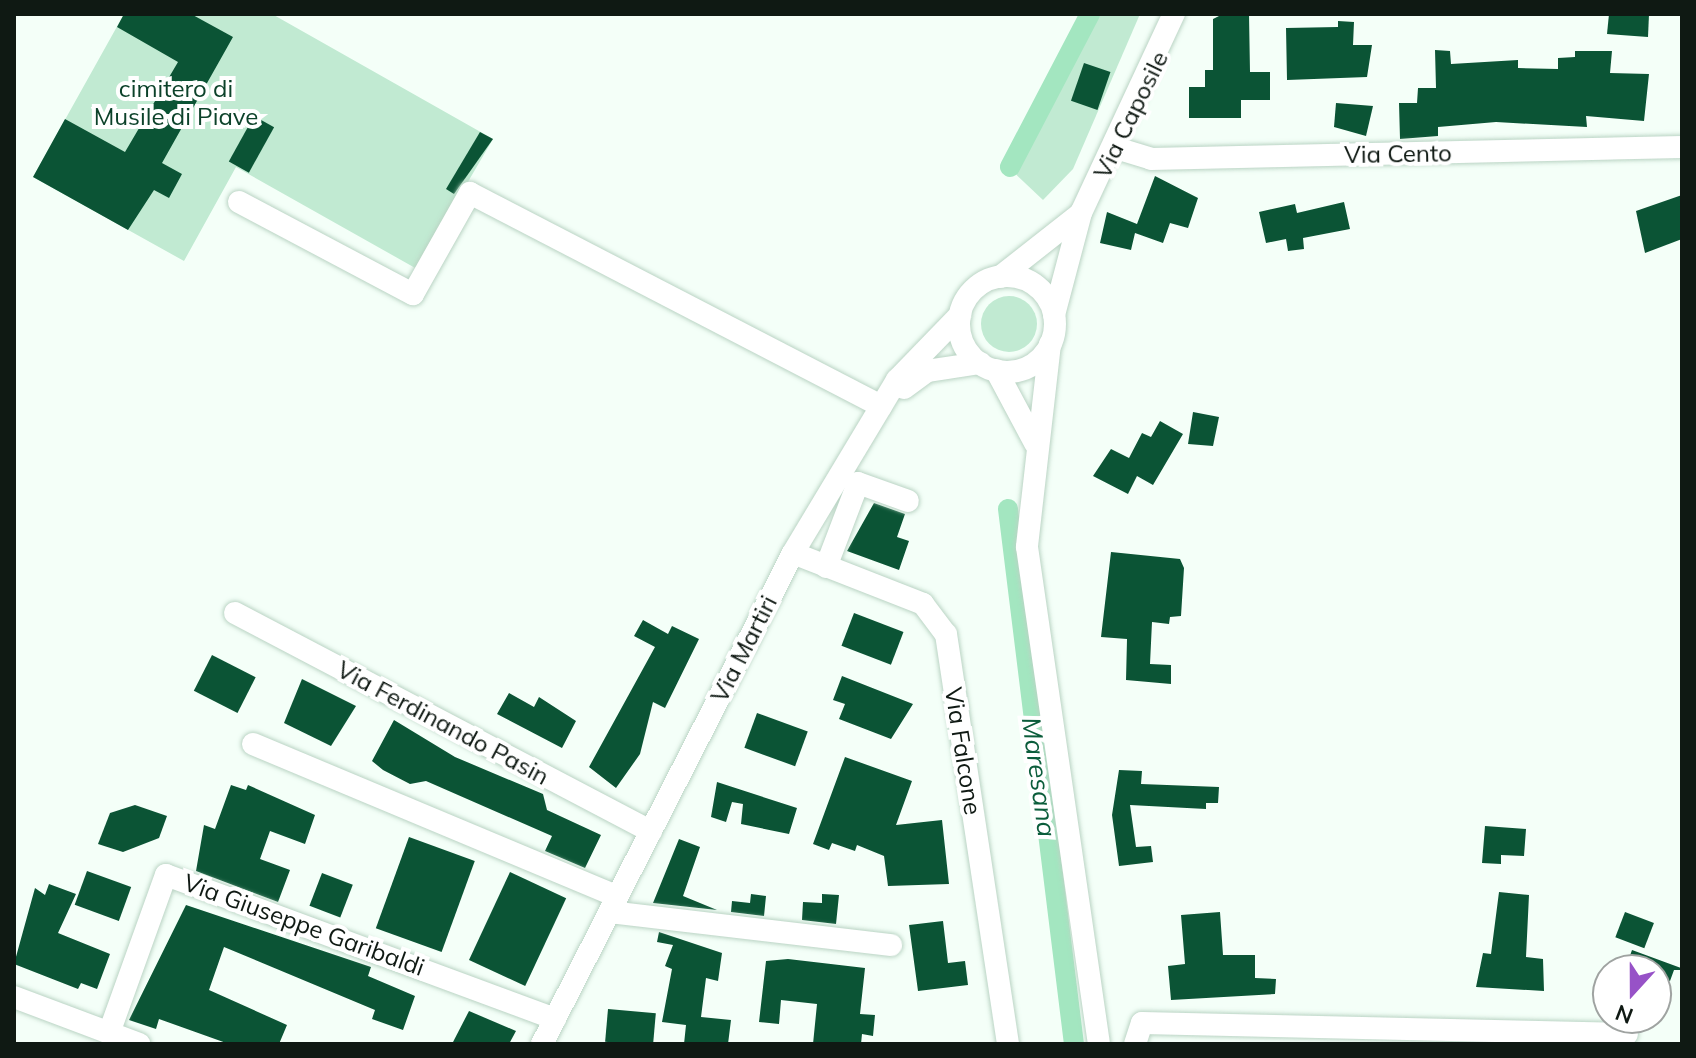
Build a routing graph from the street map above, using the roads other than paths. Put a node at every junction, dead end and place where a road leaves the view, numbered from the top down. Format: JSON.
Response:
{"nodes":[{"id":1,"x":1174,"y":14,"type":"edge"},
{"id":2,"x":1682,"y":147,"type":"edge"},
{"id":3,"x":1116,"y":148,"type":"junction"},
{"id":4,"x":239,"y":202,"type":"dead end"},
{"id":5,"x":1081,"y":213,"type":"junction"},
{"id":6,"x":1000,"y":277,"type":"junction"},
{"id":7,"x":960,"y":315,"type":"junction"},
{"id":8,"x":1054,"y":315,"type":"junction"},
{"id":9,"x":1050,"y":344,"type":"junction"},
{"id":10,"x":988,"y":367,"type":"junction"},
{"id":11,"x":886,"y":400,"type":"junction"},
{"id":12,"x":1035,"y":444,"type":"junction"},
{"id":13,"x":908,"y":501,"type":"dead end"},
{"id":14,"x":793,"y":553,"type":"junction"},
{"id":15,"x":826,"y":567,"type":"junction"},
{"id":16,"x":235,"y":613,"type":"dead end"},
{"id":17,"x":253,"y":744,"type":"dead end"},
{"id":18,"x":651,"y":831,"type":"junction"},
{"id":19,"x":614,"y":904,"type":"junction"},
{"id":20,"x":891,"y":945,"type":"dead end"},
{"id":21,"x":14,"y":997,"type":"edge"},
{"id":22,"x":555,"y":1019,"type":"junction"},
{"id":23,"x":109,"y":1033,"type":"junction"},
{"id":24,"x":1592,"y":1033,"type":"edge"},
{"id":25,"x":139,"y":1044,"type":"edge"},
{"id":26,"x":542,"y":1044,"type":"edge"},
{"id":27,"x":1008,"y":1044,"type":"edge"},
{"id":28,"x":1099,"y":1044,"type":"edge"},
{"id":29,"x":1135,"y":1044,"type":"edge"}],
"edges":[{"from":1,"to":3,"type":"street","name":"Via Caposile"},
{"from":2,"to":3,"type":"street","name":"Via Cento"},
{"from":3,"to":5,"type":"street","name":"Via Caposile"},
{"from":4,"to":11,"type":"street"},
{"from":5,"to":6,"type":"street","name":"Via Caposile"},
{"from":5,"to":8,"type":"street","name":"Via Caposile"},
{"from":6,"to":7,"type":"street"},
{"from":6,"to":8,"type":"street"},
{"from":7,"to":10,"type":"street"},
{"from":7,"to":11,"type":"street","name":"Via Martiri"},
{"from":8,"to":9,"type":"street"},
{"from":9,"to":10,"type":"street"},
{"from":9,"to":12,"type":"street"},
{"from":10,"to":11,"type":"street","name":"Via Martiri"},
{"from":10,"to":12,"type":"street"},
{"from":11,"to":14,"type":"street","name":"Via Martiri"},
{"from":12,"to":28,"type":"street"},
{"from":13,"to":15,"type":"street"},
{"from":14,"to":15,"type":"street","name":"Via Falcone"},
{"from":14,"to":18,"type":"street","name":"Via Martiri"},
{"from":15,"to":27,"type":"street","name":"Via Falcone"},
{"from":16,"to":18,"type":"street","name":"Via Ferdinando Pasin"},
{"from":17,"to":19,"type":"street"},
{"from":18,"to":19,"type":"street","name":"Via Martiri"},
{"from":19,"to":20,"type":"street"},
{"from":19,"to":22,"type":"street","name":"Via Martiri"},
{"from":21,"to":23,"type":"street"},
{"from":22,"to":23,"type":"street","name":"Via Giuseppe Garibaldi"},
{"from":22,"to":26,"type":"street","name":"Via Martiri"},
{"from":23,"to":25,"type":"street"},
{"from":24,"to":29,"type":"street"}]}
